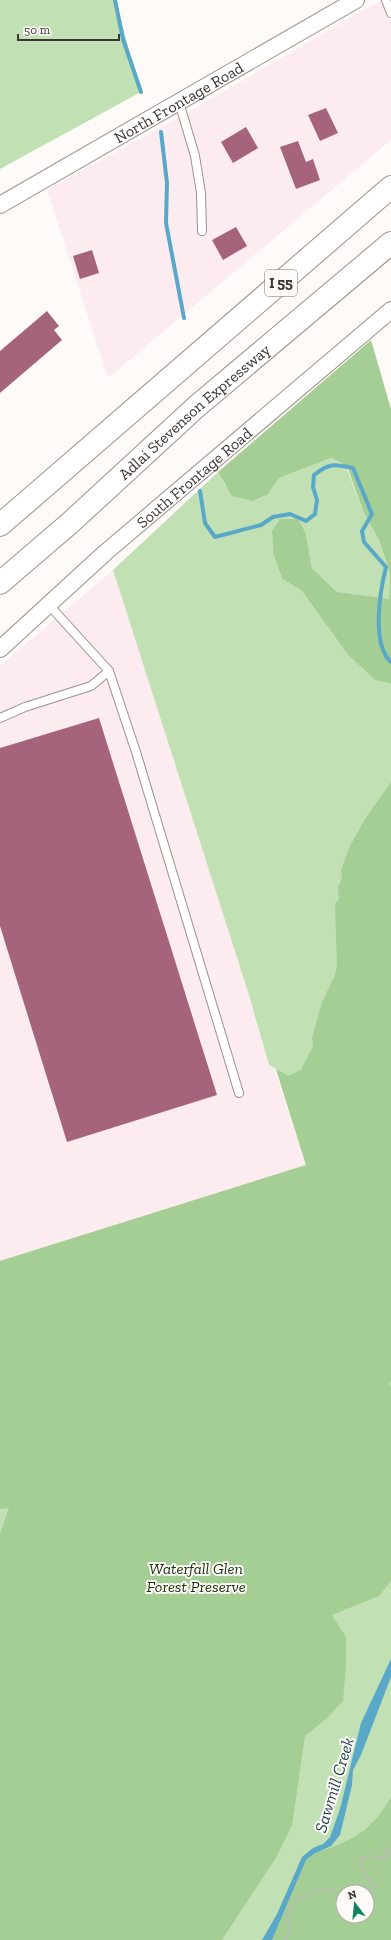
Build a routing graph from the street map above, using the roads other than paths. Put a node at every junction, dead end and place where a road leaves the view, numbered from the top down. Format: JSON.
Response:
{"nodes":[{"id":1,"x":356,"y":0,"type":"edge"},
{"id":2,"x":386,"y":0,"type":"edge"},
{"id":3,"x":391,"y":14,"type":"edge"},
{"id":4,"x":179,"y":102,"type":"junction"},
{"id":5,"x":391,"y":187,"type":"edge"},
{"id":6,"x":0,"y":205,"type":"edge"},
{"id":7,"x":202,"y":231,"type":"dead end"},
{"id":8,"x":391,"y":242,"type":"edge"},
{"id":9,"x":391,"y":310,"type":"edge"},
{"id":10,"x":86,"y":451,"type":"junction"},
{"id":11,"x":0,"y":514,"type":"edge"},
{"id":12,"x":70,"y":523,"type":"junction"},
{"id":13,"x":0,"y":525,"type":"edge"},
{"id":14,"x":0,"y":583,"type":"edge"},
{"id":15,"x":0,"y":591,"type":"edge"},
{"id":16,"x":48,"y":604,"type":"junction"},
{"id":17,"x":0,"y":649,"type":"edge"},
{"id":18,"x":109,"y":671,"type":"junction"},
{"id":19,"x":0,"y":718,"type":"edge"},
{"id":20,"x":239,"y":1093,"type":"dead end"}],
"edges":[{"from":1,"to":4,"type":"street","name":"North Frontage Road"},
{"from":2,"to":3,"type":"lane"},
{"from":4,"to":6,"type":"street","name":"North Frontage Road"},
{"from":4,"to":7,"type":"lane"},
{"from":5,"to":10,"type":"highway","number":"I 55"},
{"from":8,"to":12,"type":"highway","name":"Adlai Stevenson Expressway","number":"I 55"},
{"from":9,"to":16,"type":"street","name":"South Frontage Road"},
{"from":10,"to":11,"type":"highway"},
{"from":10,"to":13,"type":"highway","number":"I 55"},
{"from":12,"to":14,"type":"highway","name":"Adlai Stevenson Expressway","number":"I 55"},
{"from":12,"to":15,"type":"highway"},
{"from":16,"to":17,"type":"street","name":"South Frontage Road"},
{"from":16,"to":18,"type":"lane"},
{"from":18,"to":19,"type":"lane"},
{"from":18,"to":20,"type":"lane"}]}
